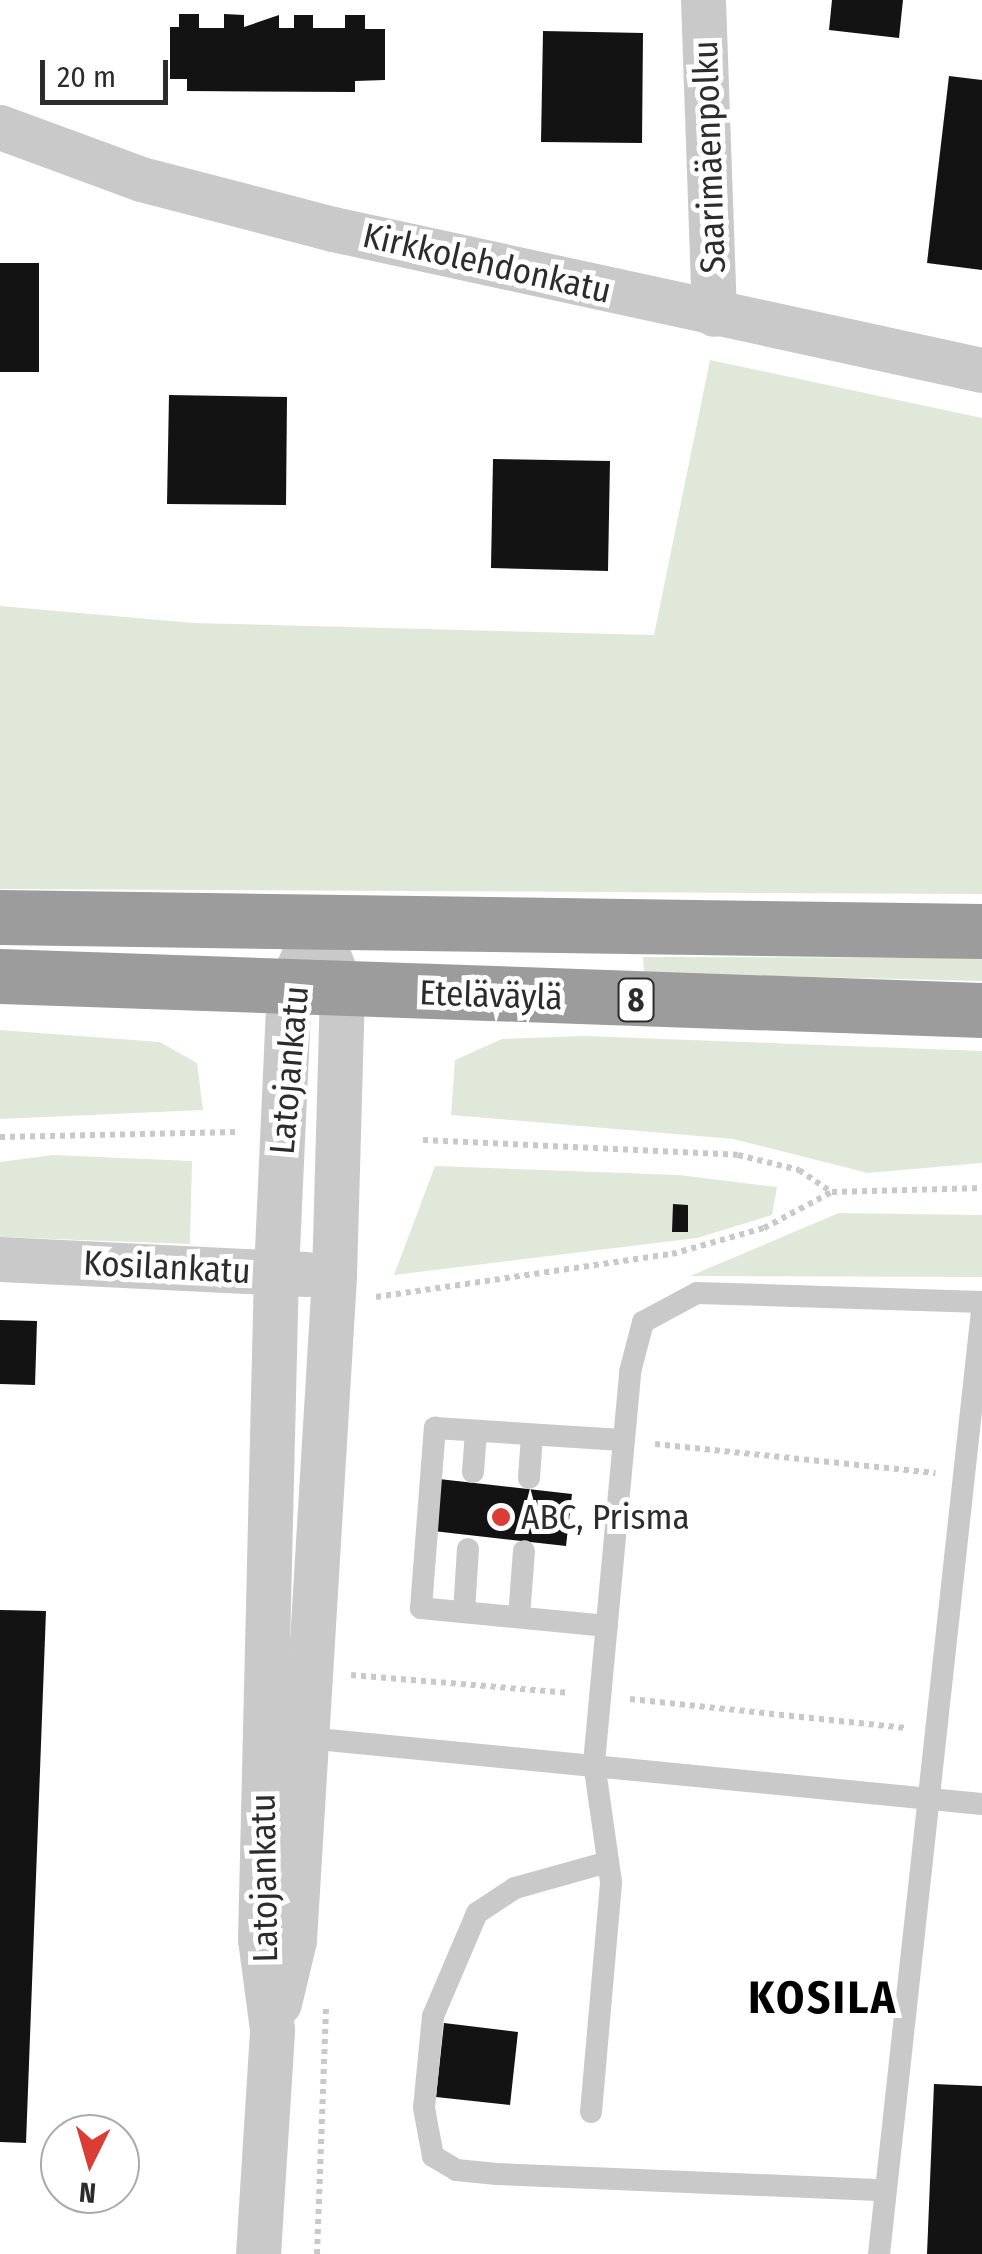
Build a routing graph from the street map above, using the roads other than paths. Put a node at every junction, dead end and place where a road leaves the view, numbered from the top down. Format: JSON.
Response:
{"nodes":[{"id":1,"x":703,"y":0,"type":"edge"},
{"id":2,"x":0,"y":127,"type":"edge"},
{"id":3,"x":714,"y":314,"type":"junction"},
{"id":4,"x":982,"y":370,"type":"edge"},
{"id":5,"x":0,"y":917,"type":"edge"},
{"id":6,"x":317,"y":926,"type":"junction"},
{"id":7,"x":982,"y":931,"type":"edge"},
{"id":8,"x":0,"y":976,"type":"edge"},
{"id":9,"x":316,"y":989,"type":"junction"},
{"id":10,"x":982,"y":1010,"type":"edge"},
{"id":11,"x":0,"y":1260,"type":"edge"},
{"id":12,"x":276,"y":1272,"type":"junction"},
{"id":13,"x":334,"y":1276,"type":"junction"},
{"id":14,"x":982,"y":1302,"type":"edge"},
{"id":15,"x":982,"y":1312,"type":"edge"},
{"id":16,"x":476,"y":1431,"type":"junction"},
{"id":17,"x":532,"y":1434,"type":"junction"},
{"id":18,"x":622,"y":1440,"type":"junction"},
{"id":19,"x":474,"y":1472,"type":"dead end"},
{"id":20,"x":529,"y":1478,"type":"dead end"},
{"id":21,"x":468,"y":1549,"type":"dead end"},
{"id":22,"x":524,"y":1551,"type":"dead end"},
{"id":23,"x":464,"y":1612,"type":"junction"},
{"id":24,"x":519,"y":1617,"type":"junction"},
{"id":25,"x":606,"y":1626,"type":"junction"},
{"id":26,"x":285,"y":1737,"type":"junction"},
{"id":27,"x":594,"y":1763,"type":"junction"},
{"id":28,"x":925,"y":1798,"type":"junction"},
{"id":29,"x":982,"y":1804,"type":"edge"},
{"id":30,"x":608,"y":1862,"type":"junction"},
{"id":31,"x":592,"y":2112,"type":"dead end"},
{"id":32,"x":884,"y":2190,"type":"junction"},
{"id":33,"x":258,"y":2254,"type":"edge"},
{"id":34,"x":879,"y":2254,"type":"edge"}],
"edges":[{"from":1,"to":3,"type":"street","name":"Saarimäenpolku"},
{"from":2,"to":3,"type":"street","name":"Kirkkolehdonkatu"},
{"from":3,"to":4,"type":"street","name":"Kirkkolehdonkatu"},
{"from":5,"to":6,"type":"highway","name":"Eteläväylä","number":"8"},
{"from":6,"to":7,"type":"highway","name":"Eteläväylä","number":"8"},
{"from":6,"to":9,"type":"street","name":"Latojankatu"},
{"from":8,"to":9,"type":"highway","name":"Eteläväylä","number":"8"},
{"from":9,"to":10,"type":"highway","name":"Eteläväylä","number":"8"},
{"from":9,"to":12,"type":"street","name":"Latojankatu"},
{"from":9,"to":13,"type":"street","name":"Latojankatu"},
{"from":11,"to":12,"type":"street","name":"Kosilankatu"},
{"from":12,"to":13,"type":"street","name":"Kosilankatu"},
{"from":12,"to":26,"type":"street","name":"Latojankatu"},
{"from":13,"to":26,"type":"street","name":"Latojankatu"},
{"from":14,"to":18,"type":"lane"},
{"from":15,"to":28,"type":"lane"},
{"from":16,"to":17,"type":"lane"},
{"from":16,"to":19,"type":"lane"},
{"from":16,"to":23,"type":"lane"},
{"from":17,"to":18,"type":"lane"},
{"from":17,"to":20,"type":"lane"},
{"from":18,"to":25,"type":"lane"},
{"from":21,"to":23,"type":"lane"},
{"from":22,"to":24,"type":"lane"},
{"from":23,"to":24,"type":"lane"},
{"from":24,"to":25,"type":"lane"},
{"from":25,"to":27,"type":"lane"},
{"from":26,"to":27,"type":"lane"},
{"from":26,"to":33,"type":"street","name":"Latojankatu"},
{"from":27,"to":28,"type":"lane"},
{"from":27,"to":30,"type":"lane"},
{"from":28,"to":29,"type":"lane"},
{"from":28,"to":32,"type":"lane"},
{"from":30,"to":31,"type":"lane"},
{"from":30,"to":32,"type":"lane"},
{"from":32,"to":34,"type":"lane"}]}
